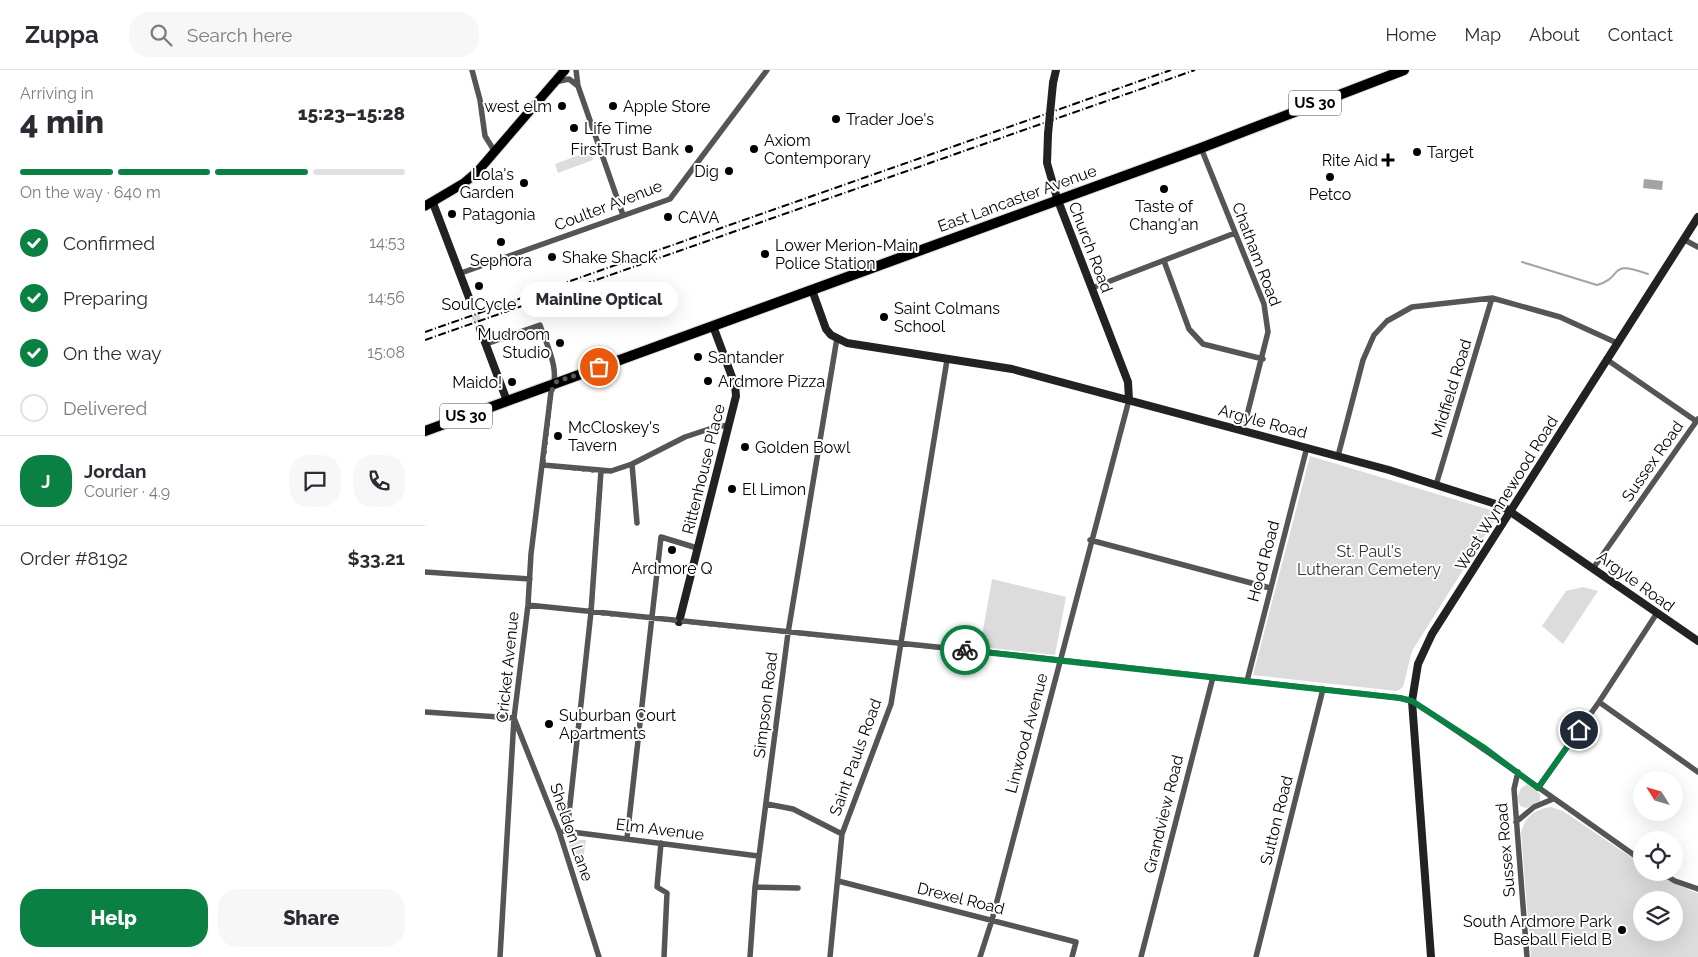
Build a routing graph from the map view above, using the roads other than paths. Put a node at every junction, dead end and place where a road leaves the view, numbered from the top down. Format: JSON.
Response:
{"nodes":[{"id":1,"x":472,"y":70,"type":"edge"},
{"id":2,"x":565,"y":70,"type":"edge"},
{"id":3,"x":576,"y":70,"type":"edge"},
{"id":4,"x":767,"y":70,"type":"edge"},
{"id":5,"x":1055,"y":70,"type":"edge"},
{"id":6,"x":1404,"y":70,"type":"edge"},
{"id":7,"x":555,"y":82,"type":"junction"},
{"id":8,"x":578,"y":86,"type":"junction"},
{"id":9,"x":1201,"y":148,"type":"junction"},
{"id":10,"x":495,"y":152,"type":"junction"},
{"id":11,"x":1057,"y":198,"type":"junction"},
{"id":12,"x":429,"y":205,"type":"edge"},
{"id":13,"x":623,"y":215,"type":"junction"},
{"id":14,"x":1698,"y":217,"type":"edge"},
{"id":15,"x":1235,"y":233,"type":"junction"},
{"id":16,"x":1683,"y":239,"type":"junction"},
{"id":17,"x":1698,"y":247,"type":"edge"},
{"id":18,"x":1164,"y":261,"type":"junction"},
{"id":19,"x":461,"y":273,"type":"junction"},
{"id":20,"x":1093,"y":288,"type":"junction"},
{"id":21,"x":812,"y":290,"type":"junction"},
{"id":22,"x":1493,"y":298,"type":"junction"},
{"id":23,"x":471,"y":302,"type":"tunnel mouth"},
{"id":24,"x":713,"y":326,"type":"junction"},
{"id":25,"x":480,"y":329,"type":"tunnel mouth"},
{"id":26,"x":837,"y":338,"type":"junction"},
{"id":27,"x":1617,"y":342,"type":"junction"},
{"id":28,"x":486,"y":344,"type":"junction"},
{"id":29,"x":1263,"y":359,"type":"junction"},
{"id":30,"x":1606,"y":359,"type":"junction"},
{"id":31,"x":947,"y":360,"type":"junction"},
{"id":32,"x":556,"y":382,"type":"junction"},
{"id":33,"x":1129,"y":400,"type":"junction"},
{"id":34,"x":507,"y":401,"type":"junction"},
{"id":35,"x":1697,"y":420,"type":"edge"},
{"id":36,"x":729,"y":425,"type":"junction"},
{"id":37,"x":425,"y":430,"type":"edge"},
{"id":38,"x":1243,"y":431,"type":"junction"},
{"id":39,"x":1307,"y":447,"type":"junction"},
{"id":40,"x":1337,"y":456,"type":"junction"},
{"id":41,"x":632,"y":464,"type":"junction"},
{"id":42,"x":543,"y":465,"type":"junction"},
{"id":43,"x":601,"y":471,"type":"junction"},
{"id":44,"x":1436,"y":485,"type":"junction"},
{"id":45,"x":1511,"y":511,"type":"junction"},
{"id":46,"x":637,"y":523,"type":"dead end"},
{"id":47,"x":1090,"y":540,"type":"junction"},
{"id":48,"x":697,"y":548,"type":"junction"},
{"id":49,"x":1594,"y":567,"type":"junction"},
{"id":50,"x":425,"y":572,"type":"edge"},
{"id":51,"x":530,"y":579,"type":"junction"},
{"id":52,"x":1270,"y":588,"type":"junction"},
{"id":53,"x":528,"y":605,"type":"junction"},
{"id":54,"x":591,"y":612,"type":"junction"},
{"id":55,"x":1657,"y":613,"type":"junction"},
{"id":56,"x":651,"y":618,"type":"junction"},
{"id":57,"x":679,"y":622,"type":"junction"},
{"id":58,"x":788,"y":633,"type":"junction"},
{"id":59,"x":1698,"y":641,"type":"edge"},
{"id":60,"x":899,"y":644,"type":"junction"},
{"id":61,"x":1059,"y":661,"type":"junction"},
{"id":62,"x":1213,"y":677,"type":"junction"},
{"id":63,"x":1247,"y":681,"type":"junction"},
{"id":64,"x":1323,"y":689,"type":"junction"},
{"id":65,"x":1412,"y":701,"type":"junction"},
{"id":66,"x":1599,"y":702,"type":"junction"},
{"id":67,"x":425,"y":712,"type":"edge"},
{"id":68,"x":515,"y":718,"type":"junction"},
{"id":69,"x":1518,"y":772,"type":"junction"},
{"id":70,"x":1698,"y":772,"type":"edge"},
{"id":71,"x":1538,"y":788,"type":"junction"},
{"id":72,"x":1553,"y":799,"type":"junction"},
{"id":73,"x":767,"y":804,"type":"junction"},
{"id":74,"x":1516,"y":822,"type":"junction"},
{"id":75,"x":559,"y":831,"type":"junction"},
{"id":76,"x":567,"y":832,"type":"junction"},
{"id":77,"x":841,"y":834,"type":"junction"},
{"id":78,"x":627,"y":838,"type":"junction"},
{"id":79,"x":661,"y":843,"type":"junction"},
{"id":80,"x":1633,"y":854,"type":"edge"},
{"id":81,"x":758,"y":856,"type":"junction"},
{"id":82,"x":839,"y":881,"type":"junction"},
{"id":83,"x":1675,"y":881,"type":"edge"},
{"id":84,"x":755,"y":887,"type":"junction"},
{"id":85,"x":798,"y":888,"type":"dead end"},
{"id":86,"x":1698,"y":888,"type":"edge"},
{"id":87,"x":992,"y":920,"type":"junction"},
{"id":88,"x":500,"y":957,"type":"edge"},
{"id":89,"x":599,"y":957,"type":"edge"},
{"id":90,"x":664,"y":957,"type":"edge"},
{"id":91,"x":750,"y":957,"type":"edge"},
{"id":92,"x":830,"y":957,"type":"edge"},
{"id":93,"x":980,"y":957,"type":"edge"},
{"id":94,"x":1072,"y":957,"type":"edge"},
{"id":95,"x":1141,"y":957,"type":"edge"},
{"id":96,"x":1256,"y":957,"type":"edge"},
{"id":97,"x":1431,"y":957,"type":"edge"},
{"id":98,"x":1527,"y":957,"type":"edge"}],
"edges":[{"from":1,"to":10,"type":"street"},
{"from":2,"to":7,"type":"main road"},
{"from":3,"to":8,"type":"street"},
{"from":4,"to":13,"type":"street","name":"Coulter Avenue"},
{"from":5,"to":11,"type":"street","name":"Church Road","bridge":true},
{"from":6,"to":9,"type":"highway","name":"East Lancaster Avenue","number":"US 30"},
{"from":7,"to":8,"type":"street"},
{"from":7,"to":10,"type":"main road"},
{"from":8,"to":13,"type":"street"},
{"from":9,"to":11,"type":"highway","name":"East Lancaster Avenue","number":"US 30"},
{"from":9,"to":15,"type":"street","name":"Chatham Road"},
{"from":10,"to":12,"type":"main road"},
{"from":11,"to":20,"type":"street","name":"Church Road"},
{"from":11,"to":21,"type":"highway","name":"East Lancaster Avenue","number":"US 30"},
{"from":12,"to":19,"type":"street"},
{"from":13,"to":19,"type":"street","name":"Coulter Avenue"},
{"from":14,"to":16,"type":"street","name":"West Wynnewood Road"},
{"from":15,"to":18,"type":"street"},
{"from":15,"to":29,"type":"street","name":"Chatham Road"},
{"from":16,"to":17,"type":"street"},
{"from":16,"to":27,"type":"street","name":"West Wynnewood Road"},
{"from":18,"to":20,"type":"street"},
{"from":18,"to":29,"type":"street"},
{"from":19,"to":23,"type":"street"},
{"from":20,"to":33,"type":"street","name":"Church Road"},
{"from":21,"to":24,"type":"highway","name":"East Lancaster Avenue","number":"US 30"},
{"from":21,"to":26,"type":"street"},
{"from":22,"to":27,"type":"street"},
{"from":22,"to":40,"type":"street"},
{"from":22,"to":44,"type":"street","name":"Midfield Road"},
{"from":24,"to":32,"type":"highway","name":"East Lancaster Avenue","number":"US 30"},
{"from":24,"to":36,"type":"street","name":"Rittenhouse Place"},
{"from":25,"to":28,"type":"street"},
{"from":26,"to":31,"type":"street","name":"Argyle Road"},
{"from":26,"to":58,"type":"street","name":"Simpson Road"},
{"from":27,"to":30,"type":"street","name":"West Wynnewood Road"},
{"from":28,"to":32,"type":"street"},
{"from":28,"to":34,"type":"street"},
{"from":29,"to":38,"type":"street","name":"Chatham Road"},
{"from":30,"to":35,"type":"street"},
{"from":30,"to":45,"type":"street","name":"West Wynnewood Road"},
{"from":31,"to":33,"type":"street","name":"Argyle Road"},
{"from":31,"to":60,"type":"street","name":"Saint Pauls Road"},
{"from":32,"to":34,"type":"highway","number":"US 30"},
{"from":32,"to":42,"type":"street","name":"Cricket Avenue"},
{"from":33,"to":38,"type":"street","name":"Argyle Road"},
{"from":33,"to":47,"type":"street","name":"Linwood Avenue"},
{"from":34,"to":37,"type":"highway","number":"US 30"},
{"from":35,"to":49,"type":"street","name":"Sussex Road"},
{"from":36,"to":41,"type":"street"},
{"from":36,"to":48,"type":"street","name":"Rittenhouse Place"},
{"from":38,"to":39,"type":"street","name":"Argyle Road"},
{"from":39,"to":40,"type":"street","name":"Argyle Road"},
{"from":39,"to":52,"type":"street","name":"Hood Road"},
{"from":40,"to":44,"type":"street","name":"Argyle Road"},
{"from":41,"to":43,"type":"street"},
{"from":41,"to":46,"type":"street"},
{"from":42,"to":43,"type":"street"},
{"from":42,"to":51,"type":"street","name":"Cricket Avenue"},
{"from":43,"to":54,"type":"street"},
{"from":44,"to":45,"type":"street","name":"Argyle Road"},
{"from":45,"to":49,"type":"street","name":"Argyle Road"},
{"from":45,"to":65,"type":"street","name":"West Wynnewood Road"},
{"from":47,"to":52,"type":"street"},
{"from":47,"to":61,"type":"street","name":"Linwood Avenue"},
{"from":48,"to":56,"type":"street"},
{"from":48,"to":57,"type":"street","name":"Rittenhouse Place"},
{"from":49,"to":55,"type":"street","name":"Argyle Road"},
{"from":50,"to":51,"type":"street"},
{"from":51,"to":53,"type":"street","name":"Cricket Avenue"},
{"from":52,"to":63,"type":"street","name":"Hood Road"},
{"from":53,"to":54,"type":"street"},
{"from":53,"to":68,"type":"street","name":"Cricket Avenue"},
{"from":54,"to":56,"type":"street"},
{"from":54,"to":76,"type":"street"},
{"from":55,"to":59,"type":"street","name":"Argyle Road"},
{"from":55,"to":66,"type":"street"},
{"from":56,"to":57,"type":"street"},
{"from":56,"to":78,"type":"street"},
{"from":57,"to":58,"type":"street"},
{"from":58,"to":60,"type":"street"},
{"from":58,"to":73,"type":"street","name":"Simpson Road"},
{"from":60,"to":61,"type":"street"},
{"from":60,"to":77,"type":"street","name":"Saint Pauls Road"},
{"from":61,"to":62,"type":"street"},
{"from":61,"to":87,"type":"street","name":"Linwood Avenue"},
{"from":62,"to":63,"type":"street"},
{"from":62,"to":95,"type":"street","name":"Grandview Road"},
{"from":63,"to":64,"type":"street"},
{"from":64,"to":65,"type":"street"},
{"from":64,"to":96,"type":"street","name":"Sutton Road"},
{"from":65,"to":69,"type":"street"},
{"from":65,"to":97,"type":"street","name":"West Wynnewood Road"},
{"from":66,"to":70,"type":"street"},
{"from":66,"to":71,"type":"street"},
{"from":67,"to":68,"type":"street"},
{"from":68,"to":75,"type":"street","name":"Sheldon Lane"},
{"from":68,"to":88,"type":"street","name":"Cricket Avenue"},
{"from":69,"to":71,"type":"street"},
{"from":69,"to":74,"type":"street","name":"Sussex Road"},
{"from":71,"to":72,"type":"street"},
{"from":72,"to":74,"type":"street"},
{"from":72,"to":80,"type":"street"},
{"from":73,"to":77,"type":"street"},
{"from":73,"to":81,"type":"street","name":"Simpson Road"},
{"from":74,"to":98,"type":"street","name":"Sussex Road"},
{"from":75,"to":76,"type":"street","name":"Elm Avenue"},
{"from":75,"to":89,"type":"street","name":"Sheldon Lane"},
{"from":76,"to":78,"type":"street","name":"Elm Avenue"},
{"from":77,"to":82,"type":"street","name":"Saint Pauls Road"},
{"from":78,"to":79,"type":"street","name":"Elm Avenue"},
{"from":79,"to":81,"type":"street","name":"Elm Avenue"},
{"from":79,"to":90,"type":"street"},
{"from":81,"to":84,"type":"street","name":"Simpson Road"},
{"from":82,"to":87,"type":"street","name":"Drexel Road"},
{"from":82,"to":92,"type":"street","name":"Saint Pauls Road"},
{"from":83,"to":86,"type":"street"},
{"from":84,"to":85,"type":"street"},
{"from":84,"to":91,"type":"street","name":"Simpson Road"},
{"from":87,"to":93,"type":"street","name":"Linwood Avenue"},
{"from":87,"to":94,"type":"street","name":"Drexel Road"}]}
